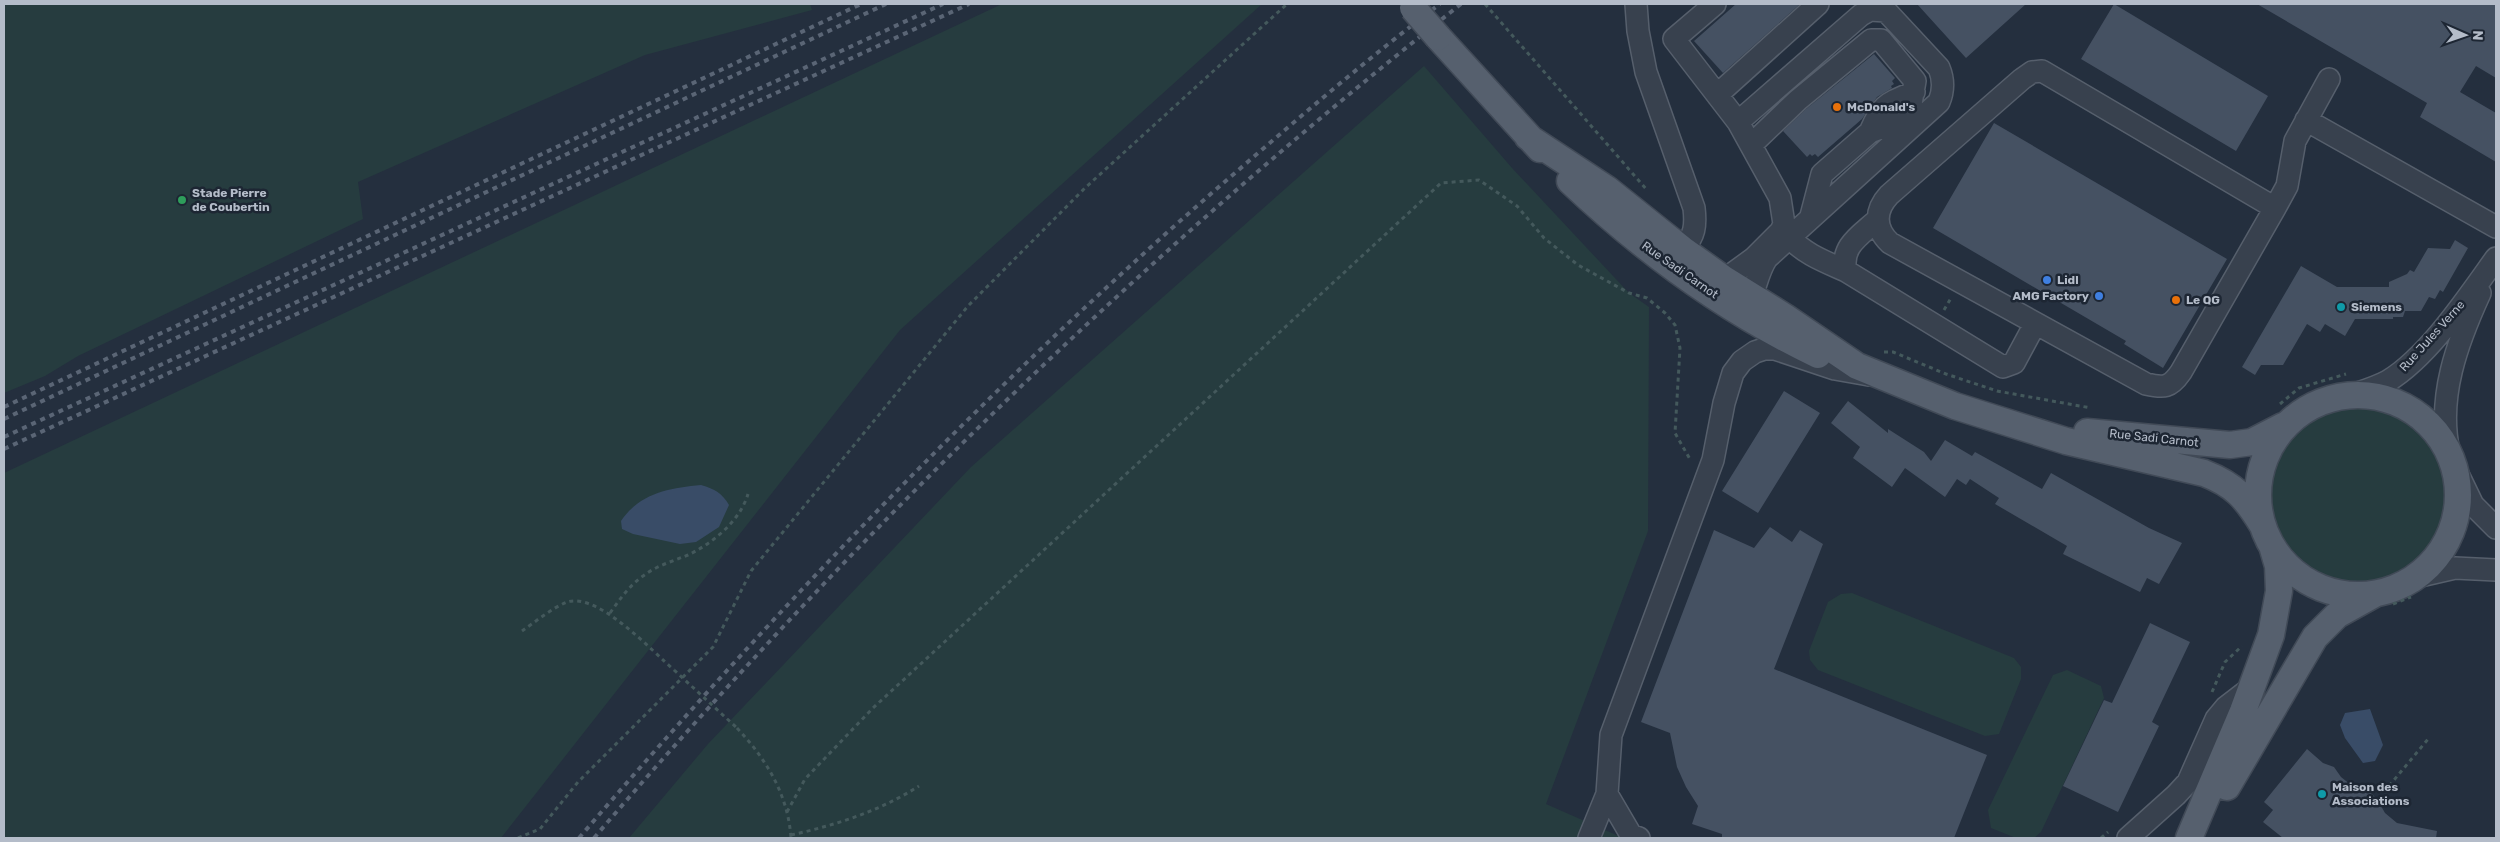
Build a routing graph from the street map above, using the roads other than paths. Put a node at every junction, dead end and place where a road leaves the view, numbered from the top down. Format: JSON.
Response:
{"nodes":[{"id":1,"x":1636,"y":4,"type":"edge"},
{"id":2,"x":1715,"y":4,"type":"edge"},
{"id":3,"x":1818,"y":4,"type":"edge"},
{"id":4,"x":1411,"y":6,"type":"edge"},
{"id":5,"x":2330,"y":79,"type":"dead end"},
{"id":6,"x":1717,"y":95,"type":"junction"},
{"id":7,"x":2306,"y":120,"type":"junction"},
{"id":8,"x":1738,"y":122,"type":"junction"},
{"id":9,"x":1528,"y":136,"type":"junction"},
{"id":10,"x":1751,"y":145,"type":"junction"},
{"id":11,"x":1780,"y":198,"type":"junction"},
{"id":12,"x":2275,"y":208,"type":"junction"},
{"id":13,"x":1811,"y":216,"type":"junction"},
{"id":14,"x":1877,"y":220,"type":"junction"},
{"id":15,"x":2496,"y":227,"type":"edge"},
{"id":16,"x":1788,"y":238,"type":"junction"},
{"id":17,"x":1682,"y":249,"type":"junction"},
{"id":18,"x":2496,"y":259,"type":"edge"},
{"id":19,"x":1846,"y":271,"type":"junction"},
{"id":20,"x":1722,"y":288,"type":"junction"},
{"id":21,"x":1748,"y":306,"type":"junction"},
{"id":22,"x":2034,"y":324,"type":"junction"},
{"id":23,"x":1867,"y":371,"type":"junction"},
{"id":24,"x":2350,"y":384,"type":"junction"},
{"id":25,"x":2282,"y":415,"type":"junction"},
{"id":26,"x":2013,"y":423,"type":"junction"},
{"id":27,"x":2453,"y":461,"type":"junction"},
{"id":28,"x":2496,"y":528,"type":"edge"},
{"id":29,"x":2267,"y":536,"type":"junction"},
{"id":30,"x":2496,"y":570,"type":"edge"},
{"id":31,"x":2417,"y":586,"type":"junction"},
{"id":32,"x":2382,"y":600,"type":"junction"},
{"id":33,"x":2252,"y":687,"type":"junction"},
{"id":34,"x":1606,"y":794,"type":"junction"},
{"id":35,"x":1589,"y":838,"type":"edge"},
{"id":36,"x":1639,"y":838,"type":"edge"},
{"id":37,"x":2128,"y":838,"type":"edge"},
{"id":38,"x":2189,"y":838,"type":"edge"},
{"id":39,"x":2199,"y":838,"type":"edge"}],
"edges":[{"from":1,"to":17,"type":"street"},
{"from":2,"to":6,"type":"street"},
{"from":3,"to":6,"type":"street"},
{"from":4,"to":9,"type":"main road","name":"Rue Sadi Carnot","bridge":true},
{"from":5,"to":7,"type":"street"},
{"from":6,"to":8,"type":"street"},
{"from":7,"to":12,"type":"street"},
{"from":7,"to":15,"type":"street"},
{"from":8,"to":10,"type":"street"},
{"from":8,"to":13,"type":"street"},
{"from":9,"to":17,"type":"main road","name":"Rue Sadi Carnot"},
{"from":9,"to":20,"type":"main road","name":"Rue Sadi Carnot"},
{"from":10,"to":11,"type":"street"},
{"from":10,"to":13,"type":"street"},
{"from":11,"to":13,"type":"street"},
{"from":11,"to":20,"type":"street"},
{"from":12,"to":14,"type":"street"},
{"from":12,"to":22,"type":"street"},
{"from":13,"to":16,"type":"street"},
{"from":14,"to":19,"type":"street"},
{"from":14,"to":22,"type":"street"},
{"from":16,"to":19,"type":"street"},
{"from":16,"to":21,"type":"street"},
{"from":17,"to":20,"type":"main road","name":"Rue Sadi Carnot"},
{"from":18,"to":24,"type":"street","name":"Rue Jules Verne"},
{"from":18,"to":27,"type":"street","name":"Rue Jules Verne"},
{"from":19,"to":22,"type":"street"},
{"from":20,"to":21,"type":"main road","name":"Rue Sadi Carnot"},
{"from":21,"to":23,"type":"main road","name":"Rue Sadi Carnot"},
{"from":23,"to":26,"type":"main road","name":"Rue Sadi Carnot"},
{"from":23,"to":34,"type":"street"},
{"from":24,"to":25,"type":"main road"},
{"from":24,"to":27,"type":"main road"},
{"from":25,"to":26,"type":"main road","name":"Rue Sadi Carnot"},
{"from":25,"to":29,"type":"main road"},
{"from":26,"to":29,"type":"main road","name":"Rue Sadi Carnot"},
{"from":27,"to":28,"type":"street"},
{"from":27,"to":31,"type":"main road"},
{"from":29,"to":32,"type":"main road","name":"Rue Sadi Carnot"},
{"from":29,"to":33,"type":"main road"},
{"from":30,"to":31,"type":"street"},
{"from":31,"to":32,"type":"main road"},
{"from":32,"to":39,"type":"main road"},
{"from":33,"to":37,"type":"street"},
{"from":33,"to":38,"type":"main road"},
{"from":34,"to":35,"type":"street"},
{"from":34,"to":36,"type":"street"}]}
